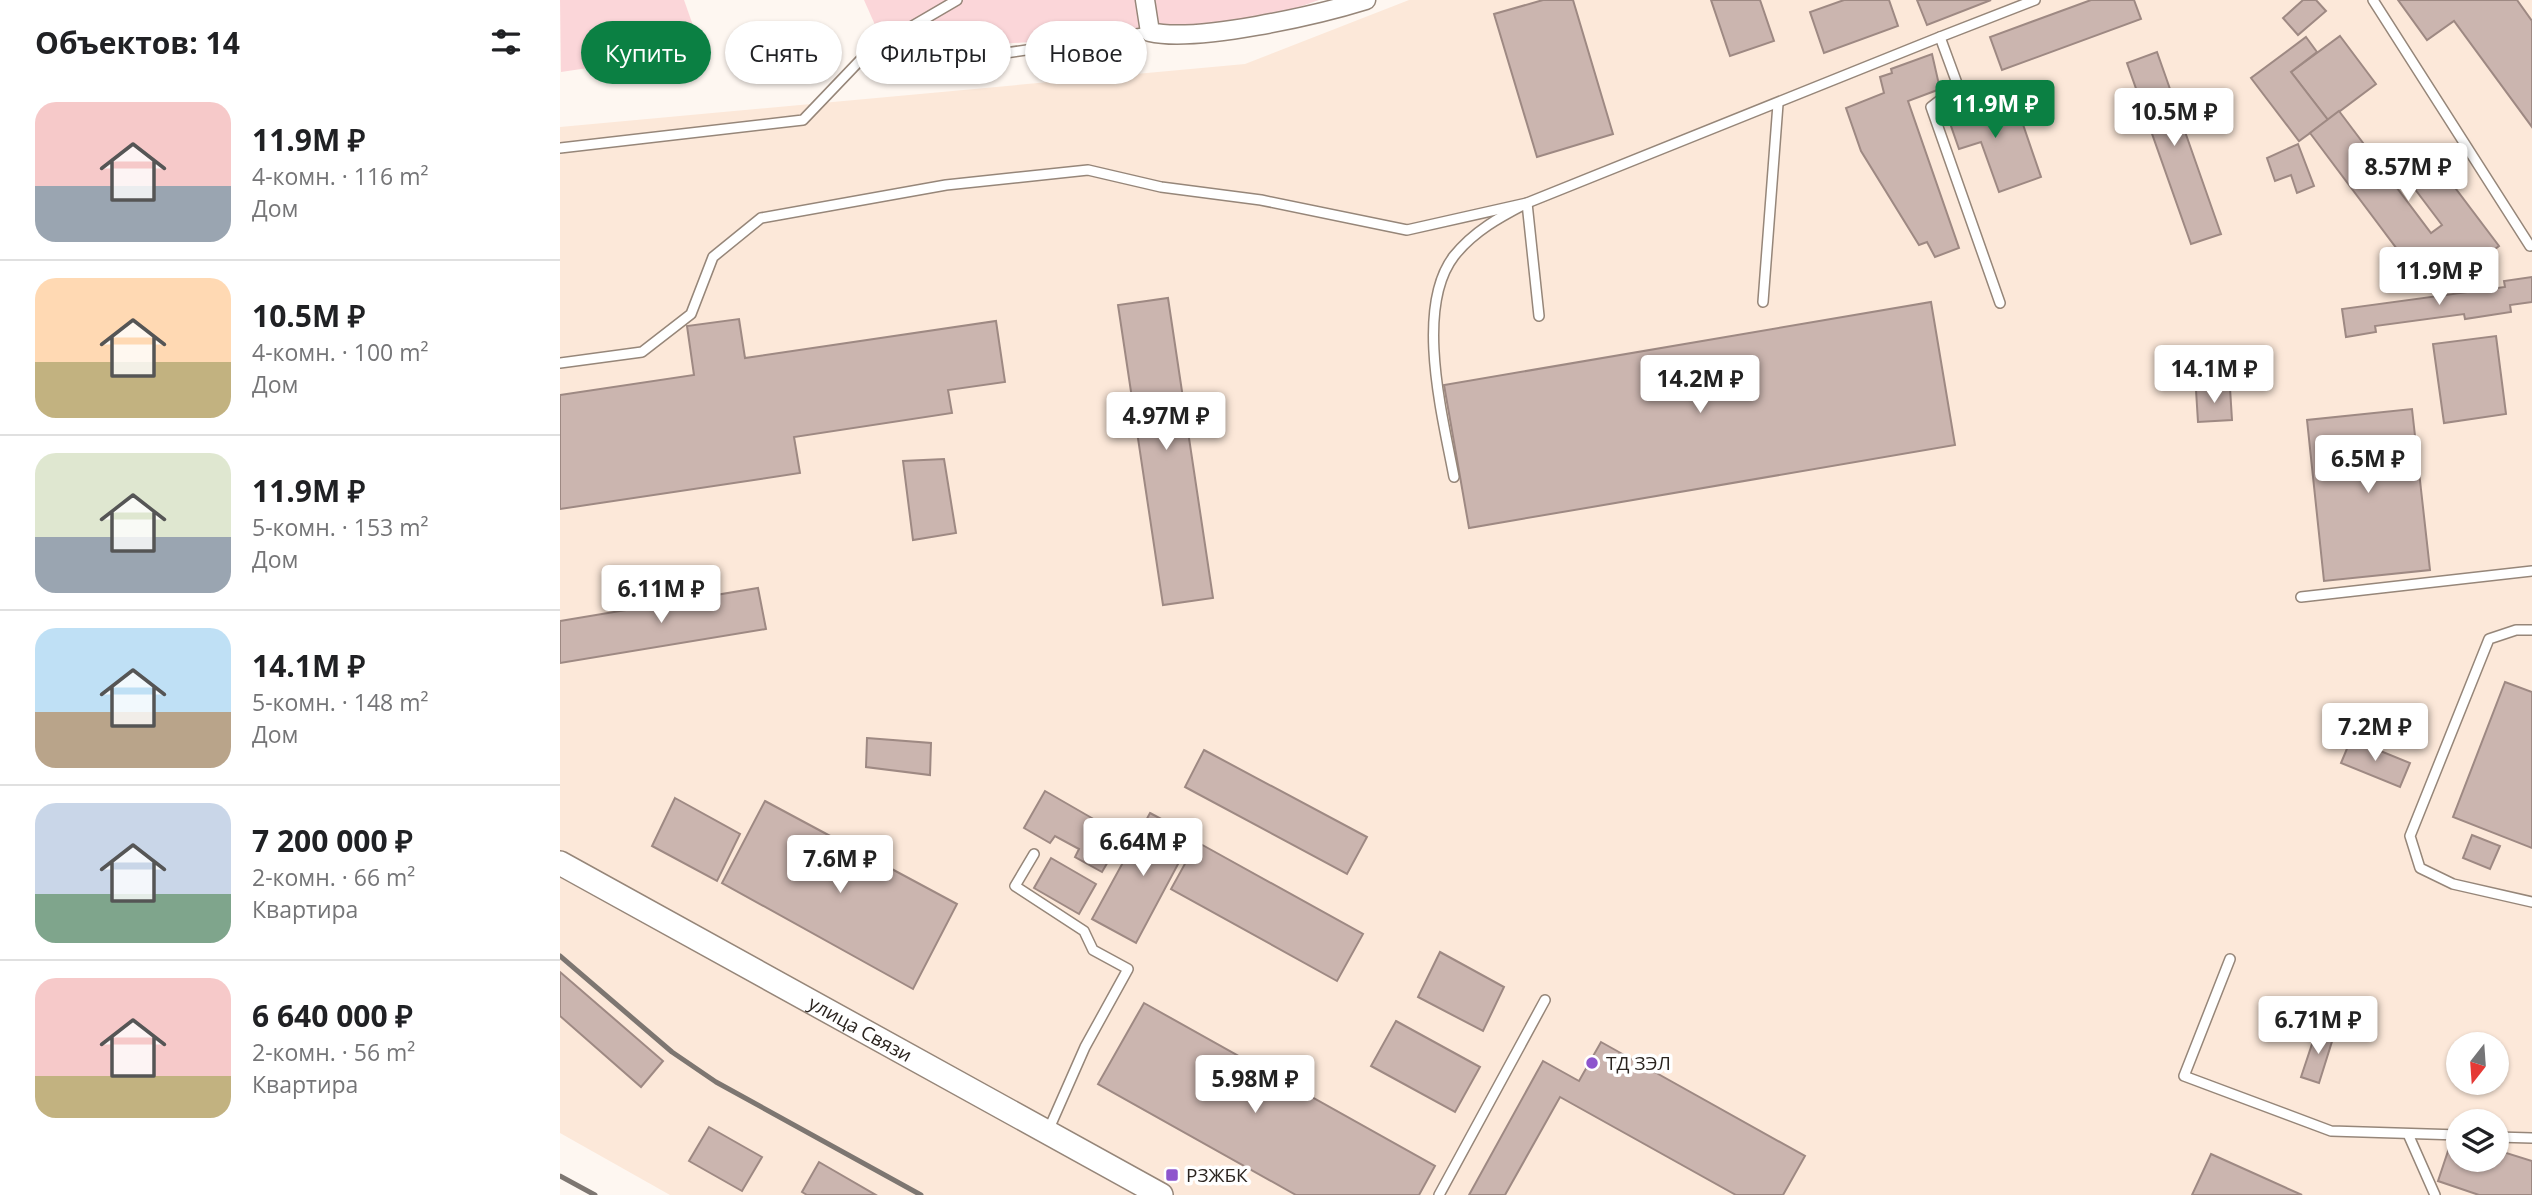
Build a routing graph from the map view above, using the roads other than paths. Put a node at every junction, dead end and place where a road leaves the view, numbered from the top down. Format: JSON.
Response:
{"nodes":[{"id":1,"x":957,"y":0,"type":"edge"},
{"id":2,"x":1144,"y":0,"type":"edge"},
{"id":3,"x":1366,"y":0,"type":"edge"},
{"id":4,"x":2035,"y":0,"type":"edge"},
{"id":5,"x":2373,"y":0,"type":"edge"},
{"id":6,"x":921,"y":21,"type":"edge"},
{"id":7,"x":1150,"y":32,"type":"junction"},
{"id":8,"x":1940,"y":37,"type":"junction"},
{"id":9,"x":1011,"y":52,"type":"edge"},
{"id":10,"x":856,"y":65,"type":"edge"},
{"id":11,"x":1778,"y":104,"type":"junction"},
{"id":12,"x":560,"y":148,"type":"edge"},
{"id":13,"x":1527,"y":202,"type":"junction"},
{"id":14,"x":2530,"y":246,"type":"edge"},
{"id":15,"x":1763,"y":302,"type":"dead end"},
{"id":16,"x":2000,"y":303,"type":"dead end"},
{"id":17,"x":1539,"y":316,"type":"dead end"},
{"id":18,"x":560,"y":363,"type":"edge"},
{"id":19,"x":1454,"y":477,"type":"dead end"},
{"id":20,"x":2532,"y":571,"type":"edge"},
{"id":21,"x":2301,"y":597,"type":"dead end"},
{"id":22,"x":2532,"y":630,"type":"edge"},
{"id":23,"x":1034,"y":854,"type":"dead end"},
{"id":24,"x":560,"y":863,"type":"edge"},
{"id":25,"x":2532,"y":902,"type":"edge"},
{"id":26,"x":2230,"y":959,"type":"dead end"},
{"id":27,"x":1545,"y":1000,"type":"dead end"},
{"id":28,"x":1047,"y":1132,"type":"junction"},
{"id":29,"x":2408,"y":1133,"type":"junction"},
{"id":30,"x":2446,"y":1134,"type":"edge"},
{"id":31,"x":2509,"y":1137,"type":"edge"},
{"id":32,"x":2532,"y":1138,"type":"edge"},
{"id":33,"x":1161,"y":1195,"type":"edge"},
{"id":34,"x":1439,"y":1195,"type":"edge"},
{"id":35,"x":2435,"y":1195,"type":"edge"}],
"edges":[{"from":1,"to":6,"type":"lane"},
{"from":2,"to":7,"type":"street"},
{"from":3,"to":7,"type":"street"},
{"from":4,"to":8,"type":"lane"},
{"from":5,"to":14,"type":"lane"},
{"from":7,"to":9,"type":"lane"},
{"from":8,"to":11,"type":"lane"},
{"from":8,"to":16,"type":"lane"},
{"from":10,"to":12,"type":"lane"},
{"from":11,"to":13,"type":"lane"},
{"from":11,"to":15,"type":"lane"},
{"from":13,"to":17,"type":"lane"},
{"from":13,"to":18,"type":"lane"},
{"from":13,"to":19,"type":"lane"},
{"from":20,"to":21,"type":"lane"},
{"from":22,"to":25,"type":"lane"},
{"from":23,"to":28,"type":"lane"},
{"from":24,"to":28,"type":"street","name":"улица Связи"},
{"from":26,"to":29,"type":"lane"},
{"from":27,"to":34,"type":"lane"},
{"from":28,"to":33,"type":"street","name":"улица Связи"},
{"from":29,"to":30,"type":"lane"},
{"from":29,"to":35,"type":"lane"},
{"from":31,"to":32,"type":"lane"}]}
